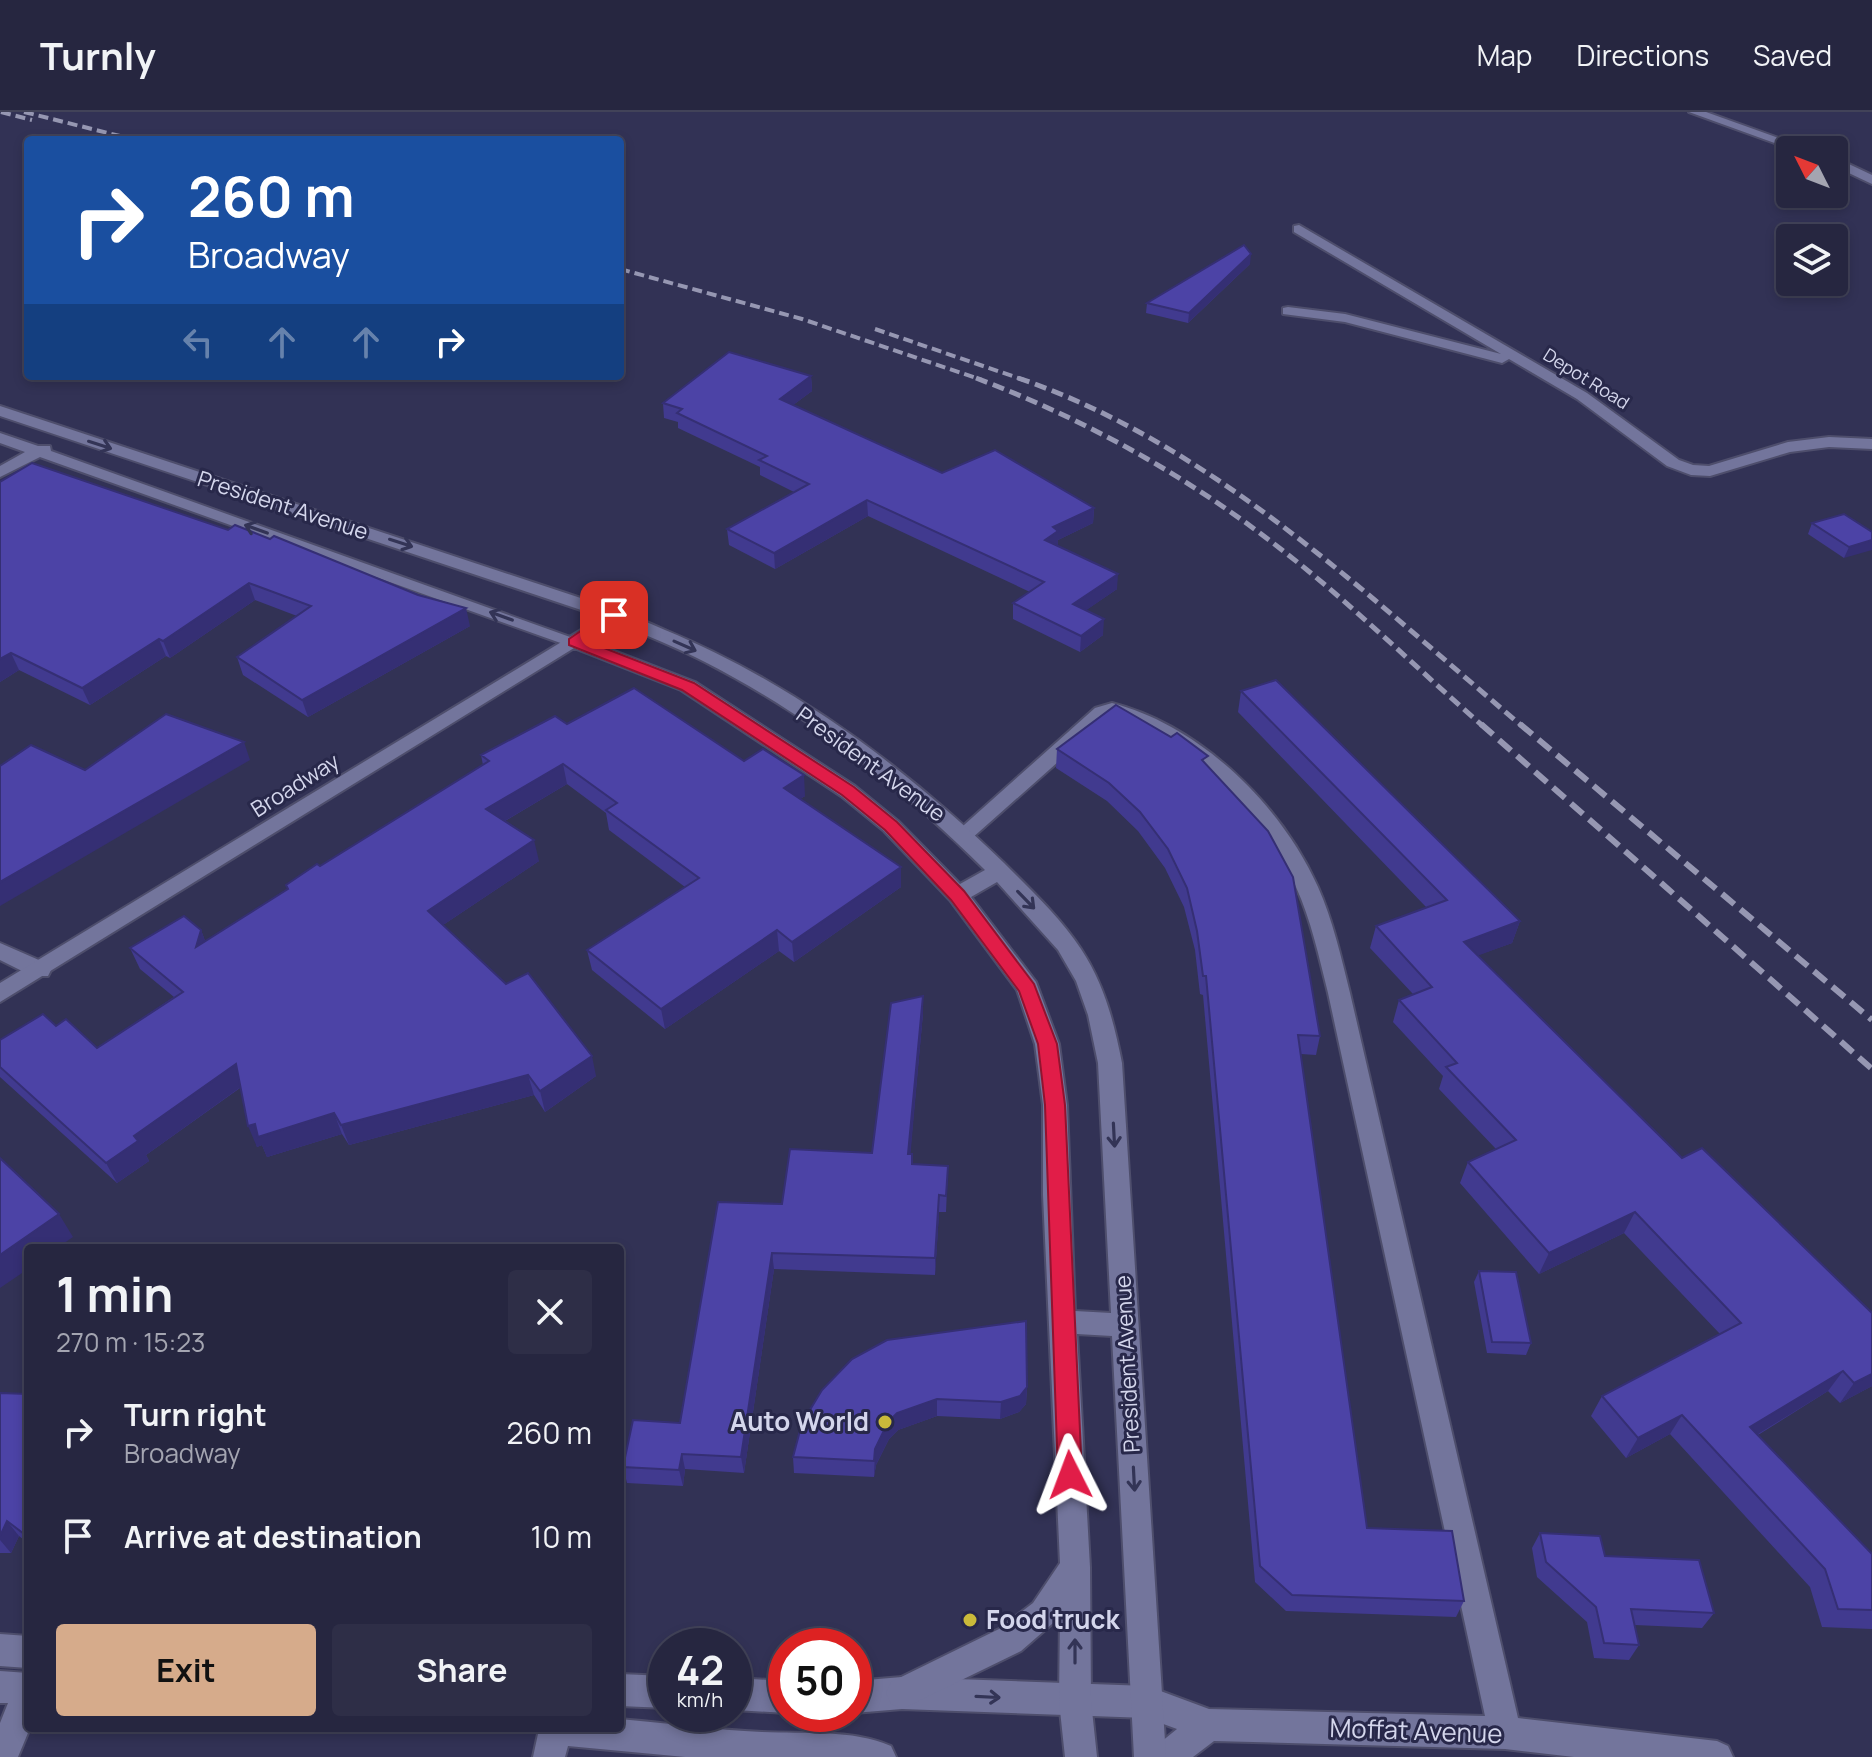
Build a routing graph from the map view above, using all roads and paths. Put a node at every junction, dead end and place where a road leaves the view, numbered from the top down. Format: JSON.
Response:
{"nodes":[{"id":1,"x":1695,"y":112,"type":"edge"},
{"id":2,"x":1776,"y":140,"type":"edge"},
{"id":3,"x":1848,"y":168,"type":"edge"},
{"id":4,"x":1872,"y":180,"type":"edge"},
{"id":5,"x":1299,"y":229,"type":"dead end"},
{"id":6,"x":1288,"y":311,"type":"dead end"},
{"id":7,"x":1523,"y":363,"type":"junction"},
{"id":8,"x":0,"y":411,"type":"edge"},
{"id":9,"x":70,"y":435,"type":"junction"},
{"id":10,"x":0,"y":438,"type":"edge"},
{"id":11,"x":1872,"y":444,"type":"edge"},
{"id":12,"x":39,"y":452,"type":"junction"},
{"id":13,"x":0,"y":472,"type":"edge"},
{"id":14,"x":614,"y":615,"type":"junction"},
{"id":15,"x":575,"y":642,"type":"junction"},
{"id":16,"x":964,"y":834,"type":"junction"},
{"id":17,"x":999,"y":871,"type":"junction"},
{"id":18,"x":958,"y":895,"type":"junction"},
{"id":19,"x":0,"y":951,"type":"edge"},
{"id":20,"x":40,"y":970,"type":"junction"},
{"id":21,"x":0,"y":994,"type":"edge"},
{"id":22,"x":1063,"y":1322,"type":"junction"},
{"id":23,"x":1125,"y":1325,"type":"junction"},
{"id":24,"x":1075,"y":1567,"type":"junction"},
{"id":25,"x":0,"y":1650,"type":"edge"},
{"id":26,"x":24,"y":1652,"type":"edge"},
{"id":27,"x":0,"y":1687,"type":"edge"},
{"id":28,"x":24,"y":1689,"type":"edge"},
{"id":29,"x":624,"y":1690,"type":"edge"},
{"id":30,"x":648,"y":1691,"type":"edge"},
{"id":31,"x":902,"y":1693,"type":"junction"},
{"id":32,"x":872,"y":1696,"type":"edge"},
{"id":33,"x":1075,"y":1701,"type":"junction"},
{"id":34,"x":1147,"y":1702,"type":"junction"},
{"id":35,"x":24,"y":1705,"type":"edge"},
{"id":36,"x":1209,"y":1725,"type":"junction"},
{"id":37,"x":552,"y":1732,"type":"edge"},
{"id":38,"x":594,"y":1732,"type":"edge"},
{"id":39,"x":1505,"y":1733,"type":"junction"},
{"id":40,"x":2,"y":1757,"type":"edge"},
{"id":41,"x":549,"y":1757,"type":"edge"},
{"id":42,"x":880,"y":1757,"type":"edge"},
{"id":43,"x":1081,"y":1757,"type":"edge"},
{"id":44,"x":1150,"y":1757,"type":"edge"},
{"id":45,"x":1167,"y":1757,"type":"edge"},
{"id":46,"x":1717,"y":1757,"type":"edge"}],
"edges":[{"from":1,"to":2,"type":"street"},
{"from":3,"to":4,"type":"street"},
{"from":5,"to":7,"type":"street","name":"Depot Road"},
{"from":6,"to":7,"type":"street"},
{"from":7,"to":11,"type":"street","name":"Depot Road"},
{"from":8,"to":9,"type":"street","name":"President Avenue"},
{"from":9,"to":12,"type":"street"},
{"from":9,"to":14,"type":"street","name":"President Avenue","one_way":true},
{"from":10,"to":12,"type":"street","name":"President Avenue"},
{"from":12,"to":13,"type":"street"},
{"from":15,"to":12,"type":"street","name":"President Avenue","one_way":true},
{"from":14,"to":15,"type":"street","name":"Broadway"},
{"from":14,"to":16,"type":"street","name":"President Avenue","one_way":true},
{"from":15,"to":18,"type":"street","name":"President Avenue"},
{"from":15,"to":20,"type":"street","name":"Broadway"},
{"from":16,"to":17,"type":"street","name":"President Avenue"},
{"from":16,"to":39,"type":"street"},
{"from":17,"to":18,"type":"street"},
{"from":17,"to":23,"type":"street","name":"President Avenue","one_way":true},
{"from":18,"to":22,"type":"street","name":"President Avenue"},
{"from":19,"to":20,"type":"street"},
{"from":20,"to":21,"type":"street","name":"Broadway"},
{"from":22,"to":23,"type":"street"},
{"from":22,"to":24,"type":"street","name":"President Avenue"},
{"from":23,"to":34,"type":"street","name":"President Avenue","one_way":true},
{"from":24,"to":31,"type":"street"},
{"from":33,"to":24,"type":"street","name":"President Avenue","one_way":true},
{"from":25,"to":26,"type":"street"},
{"from":27,"to":28,"type":"street"},
{"from":29,"to":30,"type":"street"},
{"from":31,"to":32,"type":"street","name":"Moffat Avenue"},
{"from":31,"to":33,"type":"street","name":"Moffat Avenue","one_way":true},
{"from":33,"to":34,"type":"street","name":"Moffat Avenue"},
{"from":33,"to":43,"type":"street","name":"President Avenue"},
{"from":34,"to":36,"type":"street","name":"Moffat Avenue"},
{"from":34,"to":44,"type":"street","name":"President Avenue"},
{"from":35,"to":40,"type":"street"},
{"from":36,"to":39,"type":"street","name":"Moffat Avenue"},
{"from":36,"to":45,"type":"street"},
{"from":37,"to":41,"type":"street"},
{"from":38,"to":42,"type":"street"},
{"from":39,"to":46,"type":"street","name":"Moffat Avenue"}]}
